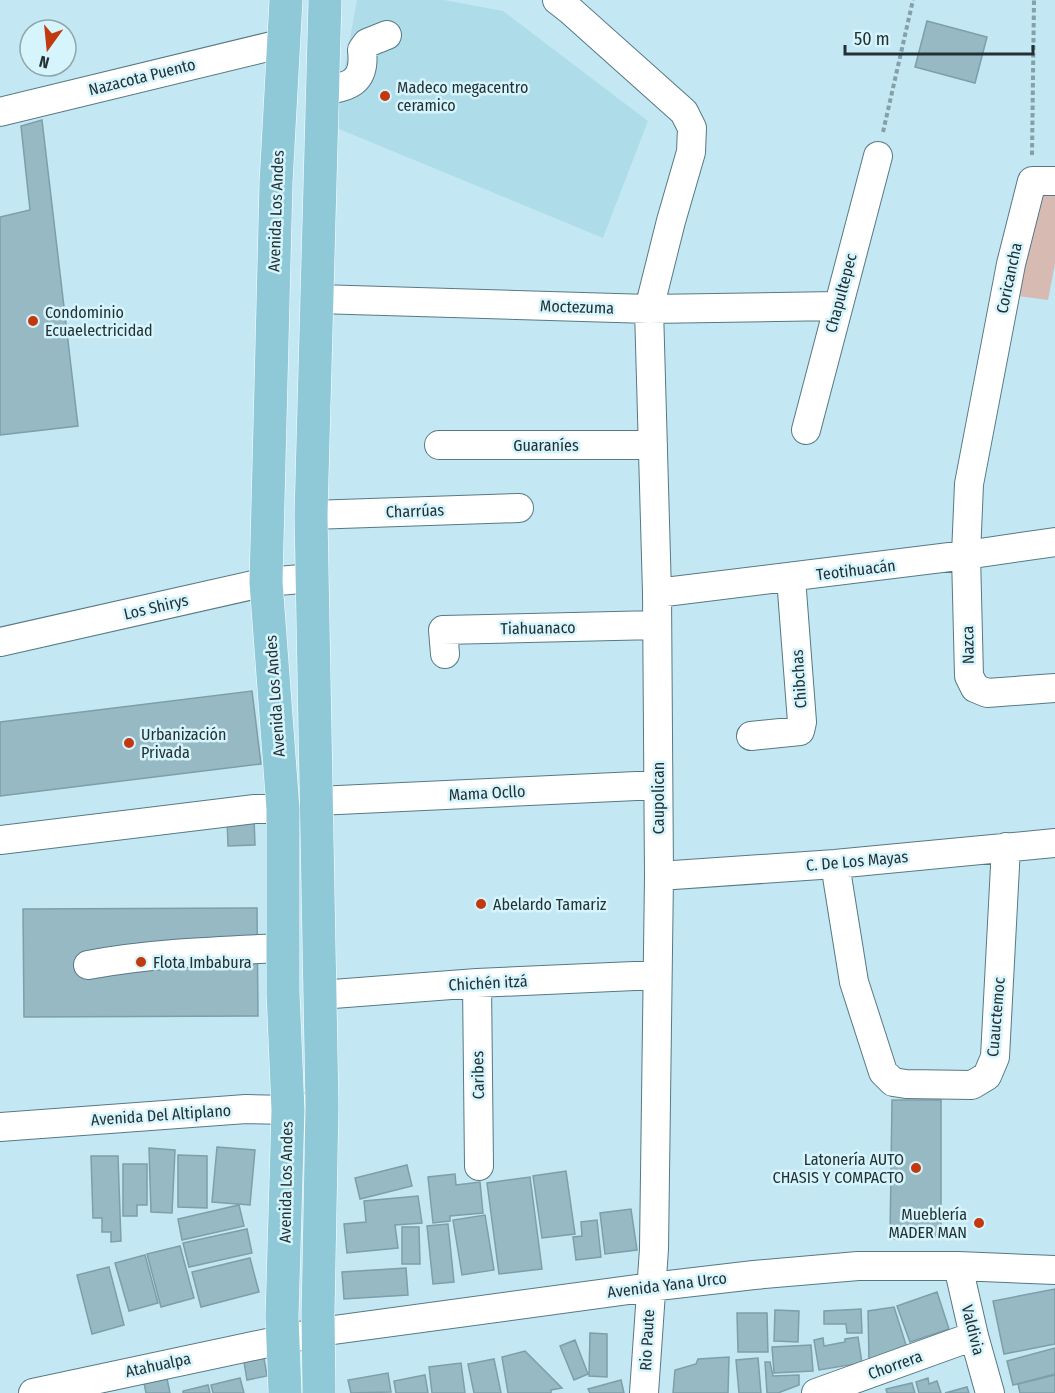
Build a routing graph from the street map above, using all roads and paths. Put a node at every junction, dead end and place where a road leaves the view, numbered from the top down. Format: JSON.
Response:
{"nodes":[{"id":1,"x":286,"y":0,"type":"edge"},
{"id":2,"x":325,"y":0,"type":"edge"},
{"id":3,"x":557,"y":0,"type":"edge"},
{"id":4,"x":913,"y":0,"type":"edge"},
{"id":5,"x":1034,"y":0,"type":"edge"},
{"id":6,"x":387,"y":35,"type":"dead end"},
{"id":7,"x":284,"y":43,"type":"junction"},
{"id":8,"x":321,"y":91,"type":"junction"},
{"id":9,"x":0,"y":112,"type":"edge"},
{"id":10,"x":878,"y":156,"type":"joint"},
{"id":11,"x":1044,"y":181,"type":"edge"},
{"id":12,"x":317,"y":298,"type":"junction"},
{"id":13,"x":837,"y":306,"type":"junction"},
{"id":14,"x":649,"y":309,"type":"junction"},
{"id":15,"x":806,"y":430,"type":"dead end"},
{"id":16,"x":652,"y":445,"type":"junction"},
{"id":17,"x":439,"y":446,"type":"dead end"},
{"id":18,"x":519,"y":508,"type":"dead end"},
{"id":19,"x":310,"y":515,"type":"junction"},
{"id":20,"x":1055,"y":542,"type":"edge"},
{"id":21,"x":966,"y":555,"type":"junction"},
{"id":22,"x":313,"y":578,"type":"junction"},
{"id":23,"x":791,"y":578,"type":"junction"},
{"id":24,"x":266,"y":582,"type":"junction"},
{"id":25,"x":657,"y":593,"type":"junction"},
{"id":26,"x":657,"y":625,"type":"junction"},
{"id":27,"x":0,"y":642,"type":"edge"},
{"id":28,"x":445,"y":654,"type":"dead end"},
{"id":29,"x":1055,"y":688,"type":"edge"},
{"id":30,"x":751,"y":735,"type":"dead end"},
{"id":31,"x":658,"y":785,"type":"junction"},
{"id":32,"x":317,"y":801,"type":"junction"},
{"id":33,"x":283,"y":809,"type":"junction"},
{"id":34,"x":0,"y":840,"type":"edge"},
{"id":35,"x":1055,"y":843,"type":"edge"},
{"id":36,"x":1006,"y":847,"type":"junction"},
{"id":37,"x":835,"y":864,"type":"junction"},
{"id":38,"x":659,"y":876,"type":"junction"},
{"id":39,"x":283,"y":948,"type":"junction"},
{"id":40,"x":88,"y":965,"type":"dead end"},
{"id":41,"x":657,"y":975,"type":"junction"},
{"id":42,"x":477,"y":983,"type":"junction"},
{"id":43,"x":320,"y":995,"type":"junction"},
{"id":44,"x":321,"y":1106,"type":"junction"},
{"id":45,"x":288,"y":1110,"type":"junction"},
{"id":46,"x":0,"y":1127,"type":"edge"},
{"id":47,"x":479,"y":1166,"type":"dead end"},
{"id":48,"x":958,"y":1266,"type":"junction"},
{"id":49,"x":1055,"y":1270,"type":"edge"},
{"id":50,"x":651,"y":1287,"type":"junction"},
{"id":51,"x":319,"y":1332,"type":"junction"},
{"id":52,"x":974,"y":1336,"type":"junction"},
{"id":53,"x":283,"y":1338,"type":"junction"},
{"id":54,"x":66,"y":1389,"type":"edge"},
{"id":55,"x":33,"y":1393,"type":"edge"},
{"id":56,"x":285,"y":1393,"type":"edge"},
{"id":57,"x":319,"y":1393,"type":"edge"},
{"id":58,"x":644,"y":1393,"type":"edge"},
{"id":59,"x":816,"y":1393,"type":"edge"},
{"id":60,"x":990,"y":1393,"type":"edge"}],
"edges":[{"from":1,"to":7,"type":"main road","name":"Avenida Los Andes"},
{"from":2,"to":8,"type":"main road","name":"Avenida Los Andes"},
{"from":3,"to":14,"type":"street","name":"Caupolican"},
{"from":4,"to":10,"type":"path"},
{"from":5,"to":11,"type":"path"},
{"from":6,"to":8,"type":"street"},
{"from":7,"to":9,"type":"street","name":"Nazacota Puento"},
{"from":7,"to":24,"type":"main road","name":"Avenida Los Andes"},
{"from":8,"to":12,"type":"main road","name":"Avenida Los Andes"},
{"from":10,"to":13,"type":"street","name":"Chapultepec"},
{"from":11,"to":21,"type":"street","name":"Coricancha"},
{"from":12,"to":14,"type":"street","name":"Moctezuma"},
{"from":12,"to":19,"type":"main road","name":"Avenida Los Andes"},
{"from":13,"to":14,"type":"street","name":"Moctezuma"},
{"from":13,"to":15,"type":"street","name":"Chapultepec"},
{"from":14,"to":16,"type":"street","name":"Caupolican"},
{"from":16,"to":17,"type":"street","name":"Guaraníes"},
{"from":16,"to":25,"type":"street","name":"Caupolican"},
{"from":18,"to":19,"type":"street","name":"Charrúas"},
{"from":19,"to":22,"type":"main road","name":"Avenida Los Andes"},
{"from":20,"to":21,"type":"street","name":"Teotihuacán"},
{"from":21,"to":23,"type":"street","name":"Teotihuacán"},
{"from":21,"to":29,"type":"street","name":"Nazca"},
{"from":22,"to":24,"type":"street","name":"Los Shirys"},
{"from":22,"to":32,"type":"main road","name":"Avenida Los Andes"},
{"from":23,"to":25,"type":"street","name":"Teotihuacán"},
{"from":23,"to":30,"type":"street","name":"Chibchas"},
{"from":24,"to":27,"type":"street","name":"Los Shirys"},
{"from":24,"to":33,"type":"main road","name":"Avenida Los Andes"},
{"from":25,"to":26,"type":"street","name":"Caupolican"},
{"from":26,"to":28,"type":"street","name":"Tiahuanaco"},
{"from":26,"to":31,"type":"street","name":"Caupolican"},
{"from":31,"to":32,"type":"street","name":"Mama Ocllo"},
{"from":31,"to":38,"type":"street","name":"Caupolican"},
{"from":32,"to":43,"type":"main road","name":"Avenida Los Andes"},
{"from":33,"to":34,"type":"street"},
{"from":33,"to":39,"type":"main road","name":"Avenida Los Andes"},
{"from":35,"to":36,"type":"street","name":"C. De Los Mayas"},
{"from":36,"to":37,"type":"street","name":"C. De Los Mayas"},
{"from":36,"to":37,"type":"street","name":"Cuauctemoc"},
{"from":37,"to":38,"type":"street","name":"C. De Los Mayas"},
{"from":38,"to":41,"type":"street","name":"Caupolican"},
{"from":39,"to":40,"type":"street"},
{"from":39,"to":45,"type":"main road","name":"Avenida Los Andes"},
{"from":41,"to":42,"type":"street","name":"Chichén itzá"},
{"from":41,"to":50,"type":"street","name":"Caupolican"},
{"from":42,"to":43,"type":"street","name":"Chichén itzá"},
{"from":42,"to":47,"type":"street","name":"Caribes"},
{"from":43,"to":44,"type":"main road","name":"Avenida Los Andes"},
{"from":44,"to":45,"type":"street","name":"Avenida Del Altiplano"},
{"from":44,"to":51,"type":"main road","name":"Avenida Los Andes"},
{"from":45,"to":46,"type":"street","name":"Avenida Del Altiplano"},
{"from":45,"to":53,"type":"main road","name":"Avenida Los Andes"},
{"from":48,"to":49,"type":"street","name":"Avenida Yana Urco"},
{"from":48,"to":50,"type":"street","name":"Avenida Yana Urco"},
{"from":48,"to":52,"type":"street","name":"Valdivia"},
{"from":50,"to":51,"type":"street","name":"Avenida Yana Urco"},
{"from":50,"to":58,"type":"street","name":"Rio Paute"},
{"from":51,"to":53,"type":"street","name":"Avenida Yana Urco"},
{"from":51,"to":57,"type":"main road","name":"Avenida Los Andes"},
{"from":52,"to":59,"type":"street","name":"Chorrera"},
{"from":52,"to":60,"type":"street","name":"Valdivia"},
{"from":53,"to":54,"type":"street","name":"Atahualpa"},
{"from":53,"to":56,"type":"main road","name":"Avenida Los Andes"},
{"from":54,"to":55,"type":"street","name":"Atahualpa"}]}
